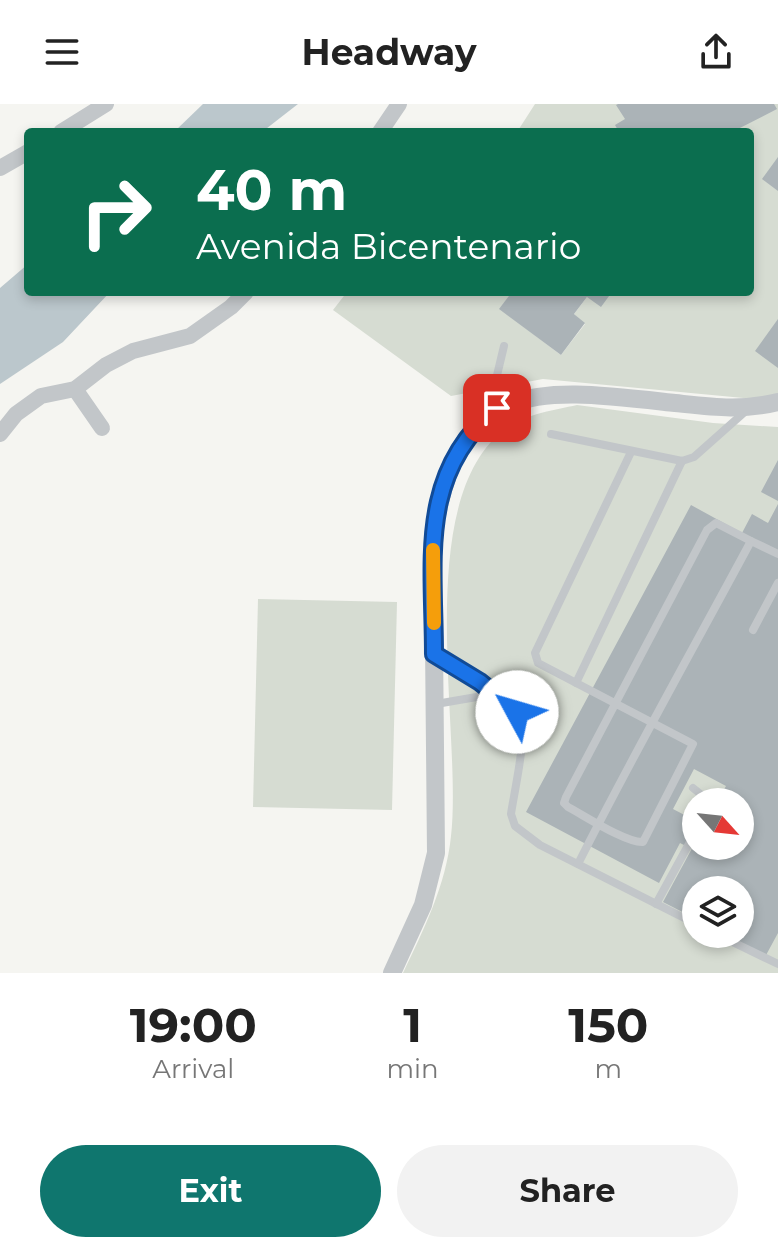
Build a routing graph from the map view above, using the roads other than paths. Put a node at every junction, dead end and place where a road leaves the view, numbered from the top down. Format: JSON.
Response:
{"nodes":[{"id":1,"x":106,"y":104,"type":"edge"},
{"id":2,"x":399,"y":104,"type":"edge"},
{"id":3,"x":67,"y":128,"type":"edge"},
{"id":4,"x":383,"y":128,"type":"edge"},
{"id":5,"x":24,"y":154,"type":"edge"},
{"id":6,"x":0,"y":168,"type":"edge"},
{"id":7,"x":242,"y":296,"type":"edge"},
{"id":8,"x":504,"y":346,"type":"dead end"},
{"id":9,"x":75,"y":389,"type":"junction"},
{"id":10,"x":778,"y":402,"type":"edge"},
{"id":11,"x":497,"y":408,"type":"junction"},
{"id":12,"x":748,"y":409,"type":"junction"},
{"id":13,"x":102,"y":428,"type":"dead end"},
{"id":14,"x":0,"y":434,"type":"edge"},
{"id":15,"x":551,"y":434,"type":"dead end"},
{"id":16,"x":631,"y":452,"type":"junction"},
{"id":17,"x":682,"y":461,"type":"junction"},
{"id":18,"x":751,"y":541,"type":"junction"},
{"id":19,"x":778,"y":554,"type":"edge"},
{"id":20,"x":778,"y":583,"type":"edge"},
{"id":21,"x":753,"y":630,"type":"dead end"},
{"id":22,"x":434,"y":654,"type":"junction"},
{"id":23,"x":576,"y":683,"type":"junction"},
{"id":24,"x":494,"y":694,"type":"junction"},
{"id":25,"x":435,"y":704,"type":"junction"},
{"id":26,"x":616,"y":705,"type":"junction"},
{"id":27,"x":653,"y":723,"type":"junction"},
{"id":28,"x":599,"y":823,"type":"junction"},
{"id":29,"x":682,"y":857,"type":"edge"},
{"id":30,"x":578,"y":864,"type":"junction"},
{"id":31,"x":656,"y":904,"type":"junction"},
{"id":32,"x":682,"y":917,"type":"edge"},
{"id":33,"x":745,"y":948,"type":"edge"},
{"id":34,"x":778,"y":964,"type":"edge"},
{"id":35,"x":392,"y":973,"type":"edge"}],
"edges":[{"from":1,"to":3,"type":"street"},
{"from":2,"to":4,"type":"street"},
{"from":5,"to":6,"type":"street"},
{"from":7,"to":9,"type":"street"},
{"from":8,"to":11,"type":"lane"},
{"from":9,"to":13,"type":"street"},
{"from":9,"to":14,"type":"street"},
{"from":10,"to":12,"type":"street"},
{"from":11,"to":12,"type":"street"},
{"from":11,"to":22,"type":"street"},
{"from":12,"to":17,"type":"lane"},
{"from":15,"to":16,"type":"lane"},
{"from":16,"to":17,"type":"lane"},
{"from":16,"to":23,"type":"lane"},
{"from":17,"to":23,"type":"lane"},
{"from":18,"to":19,"type":"lane"},
{"from":18,"to":26,"type":"lane"},
{"from":18,"to":27,"type":"lane"},
{"from":20,"to":21,"type":"lane"},
{"from":22,"to":24,"type":"lane"},
{"from":22,"to":25,"type":"street"},
{"from":23,"to":26,"type":"lane"},
{"from":24,"to":25,"type":"lane"},
{"from":24,"to":30,"type":"lane"},
{"from":25,"to":35,"type":"street"},
{"from":26,"to":27,"type":"lane"},
{"from":26,"to":28,"type":"lane"},
{"from":27,"to":28,"type":"lane"},
{"from":27,"to":28,"type":"lane"},
{"from":28,"to":30,"type":"lane"},
{"from":29,"to":31,"type":"lane"},
{"from":30,"to":31,"type":"lane"},
{"from":31,"to":32,"type":"lane"},
{"from":33,"to":34,"type":"lane"}]}
